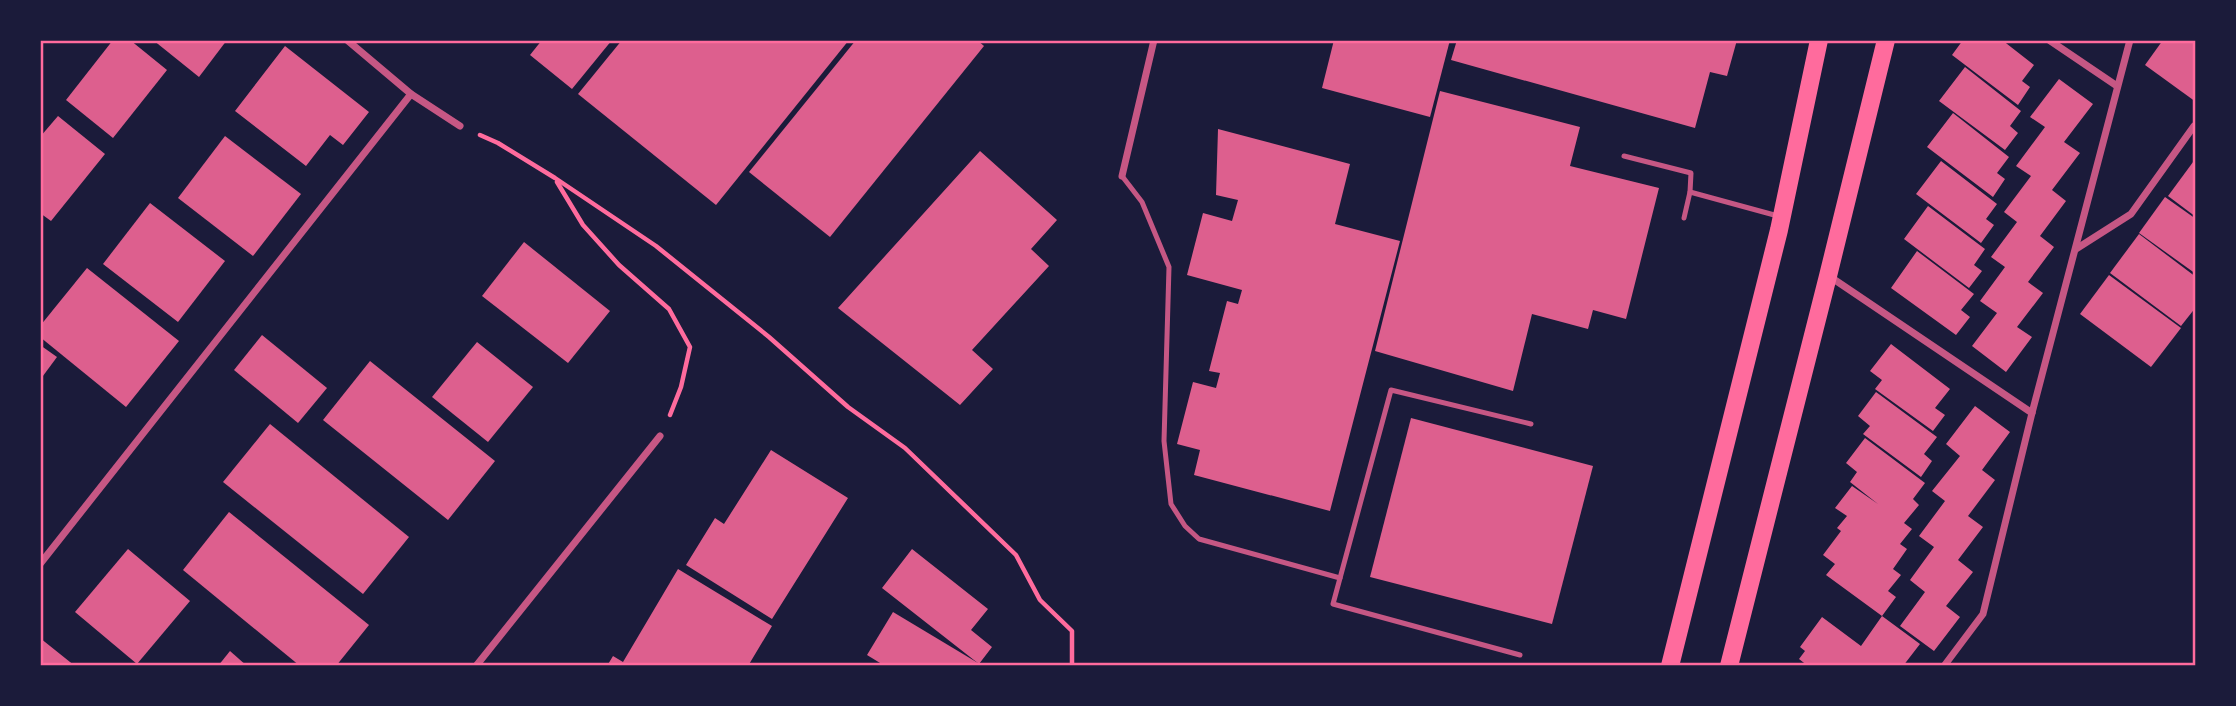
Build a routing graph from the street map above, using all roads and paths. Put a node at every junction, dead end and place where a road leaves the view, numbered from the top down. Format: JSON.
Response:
{"nodes":[{"id":1,"x":347,"y":40,"type":"edge"},
{"id":2,"x":1154,"y":40,"type":"edge"},
{"id":3,"x":1819,"y":40,"type":"edge"},
{"id":4,"x":1885,"y":40,"type":"edge"},
{"id":5,"x":2049,"y":40,"type":"edge"},
{"id":6,"x":2130,"y":40,"type":"edge"},
{"id":7,"x":2118,"y":86,"type":"junction"},
{"id":8,"x":411,"y":94,"type":"junction"},
{"id":9,"x":460,"y":126,"type":"joint"},
{"id":10,"x":2194,"y":126,"type":"edge"},
{"id":11,"x":1624,"y":156,"type":"dead end"},
{"id":12,"x":1122,"y":176,"type":"joint"},
{"id":13,"x":555,"y":178,"type":"junction"},
{"id":14,"x":1690,"y":192,"type":"junction"},
{"id":15,"x":1781,"y":217,"type":"junction"},
{"id":16,"x":1684,"y":218,"type":"dead end"},
{"id":17,"x":2076,"y":249,"type":"junction"},
{"id":18,"x":1828,"y":276,"type":"junction"},
{"id":19,"x":2032,"y":413,"type":"junction"},
{"id":20,"x":1531,"y":424,"type":"dead end"},
{"id":21,"x":660,"y":436,"type":"joint"},
{"id":22,"x":40,"y":564,"type":"edge"},
{"id":23,"x":1340,"y":578,"type":"junction"},
{"id":24,"x":1520,"y":655,"type":"dead end"},
{"id":25,"x":476,"y":666,"type":"edge"},
{"id":26,"x":1072,"y":666,"type":"edge"},
{"id":27,"x":1670,"y":666,"type":"edge"},
{"id":28,"x":1729,"y":666,"type":"edge"},
{"id":29,"x":1944,"y":666,"type":"edge"}],
"edges":[{"from":1,"to":8,"type":"street"},
{"from":2,"to":12,"type":"street"},
{"from":3,"to":15,"type":"main road"},
{"from":4,"to":18,"type":"main road"},
{"from":5,"to":7,"type":"street"},
{"from":6,"to":7,"type":"street"},
{"from":7,"to":17,"type":"street"},
{"from":8,"to":9,"type":"street"},
{"from":8,"to":22,"type":"street"},
{"from":9,"to":13,"type":"path"},
{"from":10,"to":17,"type":"street"},
{"from":11,"to":14,"type":"lane"},
{"from":12,"to":23,"type":"lane"},
{"from":13,"to":21,"type":"path"},
{"from":13,"to":26,"type":"path"},
{"from":14,"to":15,"type":"lane"},
{"from":14,"to":16,"type":"lane"},
{"from":15,"to":27,"type":"main road"},
{"from":17,"to":19,"type":"street"},
{"from":18,"to":19,"type":"street"},
{"from":18,"to":28,"type":"main road"},
{"from":19,"to":29,"type":"street"},
{"from":20,"to":23,"type":"lane"},
{"from":21,"to":25,"type":"street"},
{"from":23,"to":24,"type":"lane"}]}
